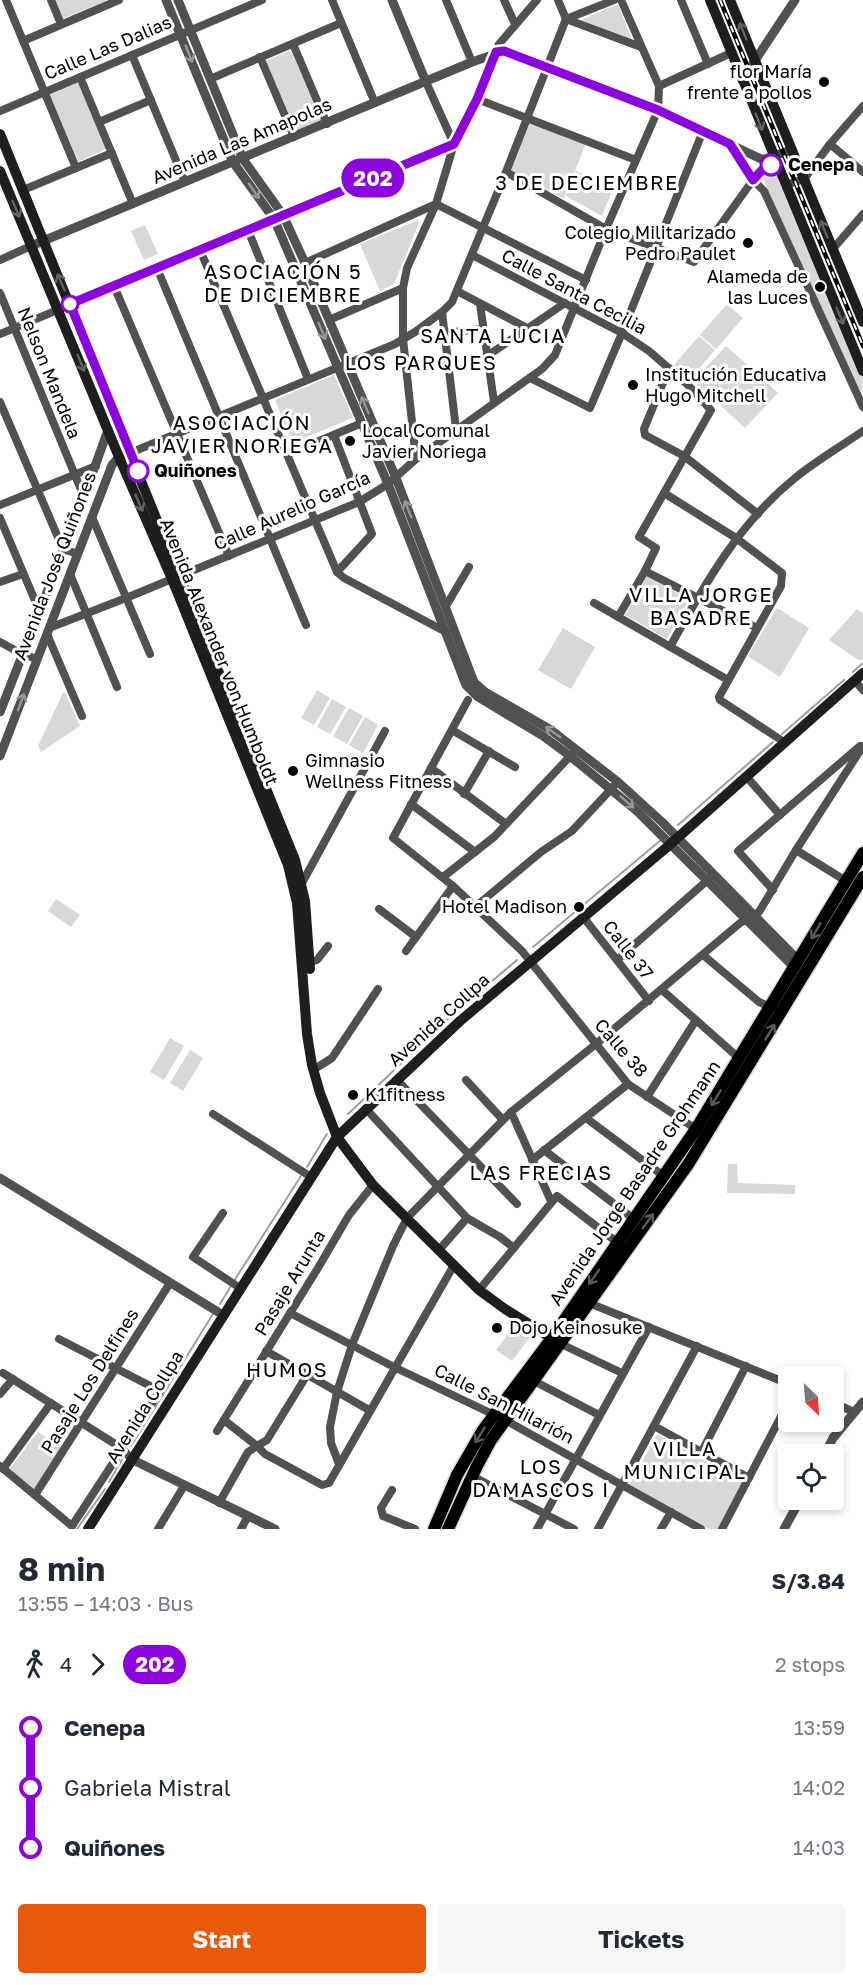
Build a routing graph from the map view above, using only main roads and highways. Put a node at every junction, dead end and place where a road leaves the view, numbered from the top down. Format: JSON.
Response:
{"nodes":[{"id":1,"x":710,"y":0,"type":"edge"},
{"id":2,"x":730,"y":0,"type":"edge"},
{"id":3,"x":0,"y":135,"type":"edge"},
{"id":4,"x":0,"y":171,"type":"edge"},
{"id":5,"x":862,"y":313,"type":"edge"},
{"id":6,"x":863,"y":371,"type":"edge"},
{"id":7,"x":175,"y":578,"type":"junction"},
{"id":8,"x":859,"y":676,"type":"edge"},
{"id":9,"x":863,"y":853,"type":"edge"},
{"id":10,"x":863,"y":877,"type":"edge"},
{"id":11,"x":776,"y":1010,"type":"junction"},
{"id":12,"x":701,"y":1133,"type":"junction"},
{"id":13,"x":339,"y":1135,"type":"junction"},
{"id":14,"x":556,"y":1341,"type":"junction"},
{"id":15,"x":499,"y":1417,"type":"junction"},
{"id":16,"x":88,"y":1529,"type":"edge"},
{"id":17,"x":434,"y":1529,"type":"edge"},
{"id":18,"x":448,"y":1529,"type":"edge"}],
"edges":[{"from":1,"to":6,"type":"main road","one_way":true},
{"from":5,"to":2,"type":"main road","one_way":true},
{"from":7,"to":3,"type":"main road","name":"Avenida Alexander von Humboldt","one_way":true},
{"from":4,"to":7,"type":"main road","name":"Avenida Alexander von Humboldt","one_way":true},
{"from":7,"to":13,"type":"main road","name":"Avenida Alexander von Humboldt"},
{"from":8,"to":13,"type":"main road","name":"Avenida Collpa"},
{"from":9,"to":11,"type":"highway","name":"Avenida Jorge Basadre Grohmann","one_way":true},
{"from":10,"to":11,"type":"highway","name":"Avenida Jorge Basadre Grohmann"},
{"from":12,"to":11,"type":"highway","name":"Avenida Jorge Basadre Grohmann","one_way":true},
{"from":11,"to":12,"type":"highway","name":"Avenida Jorge Basadre Grohmann","one_way":true},
{"from":12,"to":14,"type":"highway","name":"Avenida Jorge Basadre Grohmann","one_way":true},
{"from":14,"to":12,"type":"highway","name":"Avenida Jorge Basadre Grohmann","one_way":true},
{"from":13,"to":14,"type":"main road","name":"Avenida Alexander von Humboldt"},
{"from":13,"to":16,"type":"main road","name":"Avenida Collpa"},
{"from":14,"to":15,"type":"highway","name":"Avenida Jorge Basadre Grohmann"},
{"from":14,"to":15,"type":"highway","name":"Avenida Jorge Basadre Grohmann"},
{"from":15,"to":17,"type":"highway","name":"Avenida Jorge Basadre Grohmann","one_way":true},
{"from":15,"to":18,"type":"highway","name":"Avenida Jorge Basadre Grohmann"}]}
